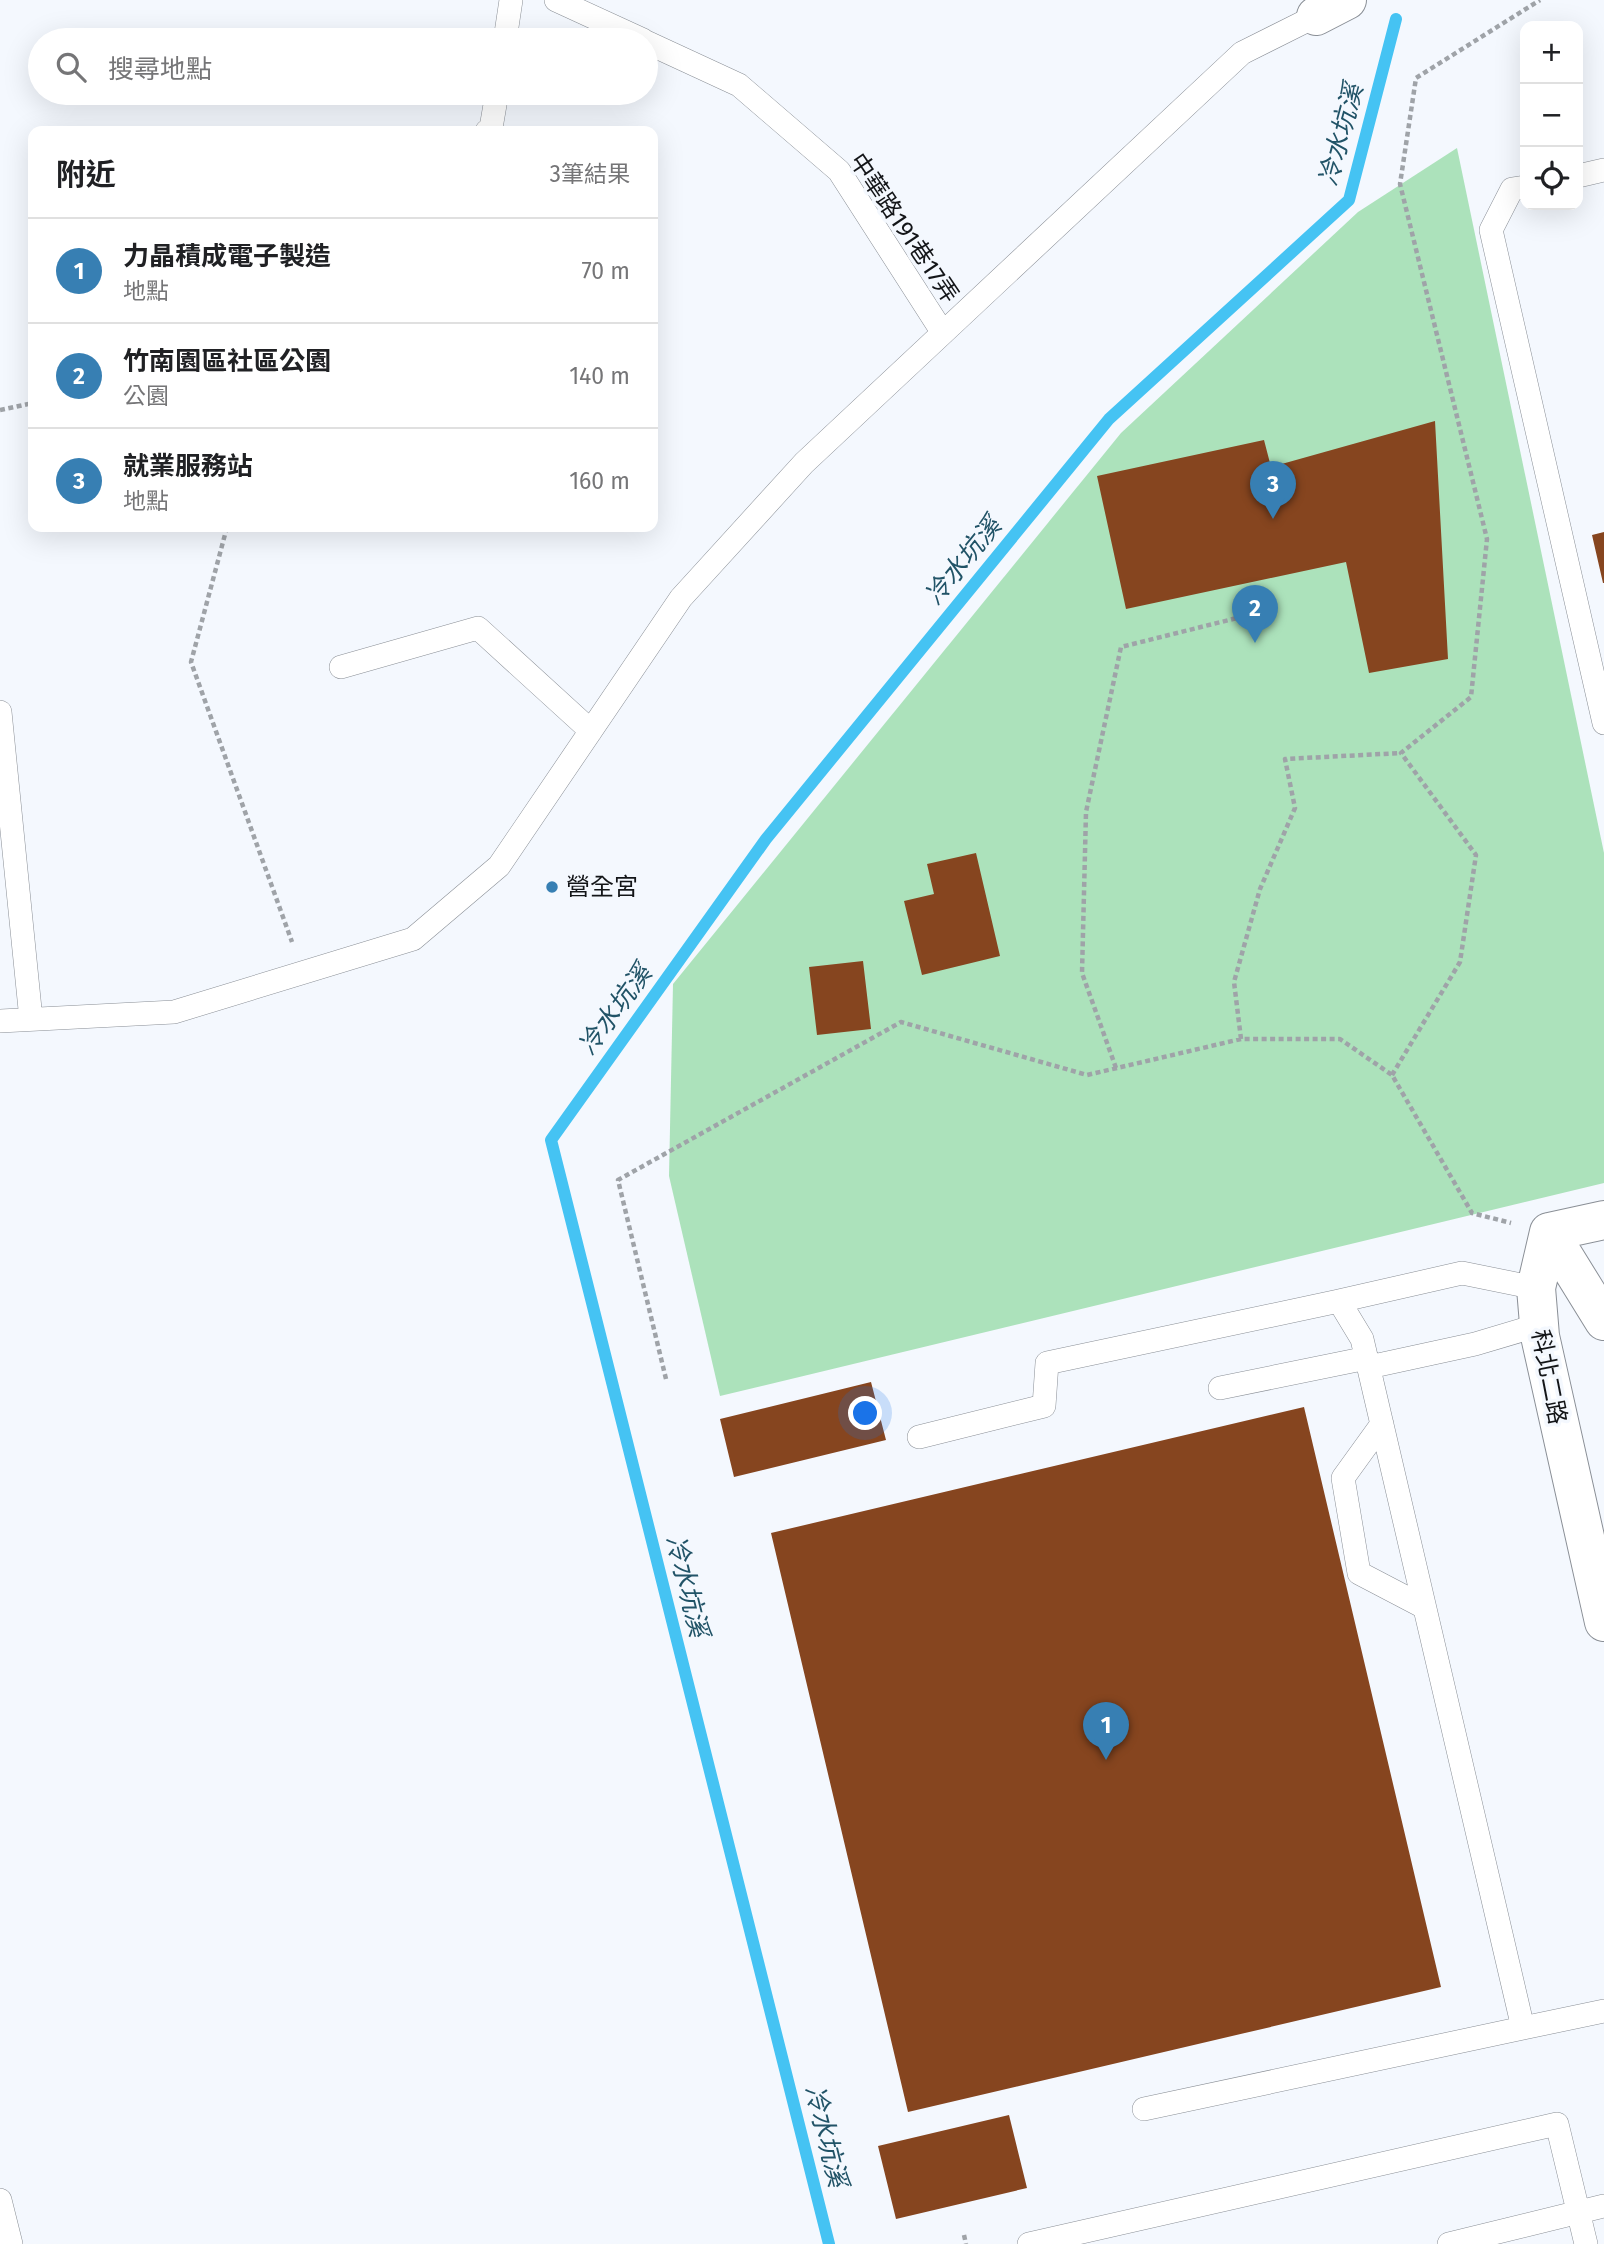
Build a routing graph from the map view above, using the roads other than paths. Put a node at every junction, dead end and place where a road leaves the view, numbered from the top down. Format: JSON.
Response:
{"nodes":[{"id":1,"x":510,"y":0,"type":"edge"},
{"id":2,"x":556,"y":0,"type":"edge"},
{"id":3,"x":1332,"y":8,"type":"edge"},
{"id":4,"x":506,"y":28,"type":"edge"},
{"id":5,"x":616,"y":28,"type":"edge"},
{"id":6,"x":658,"y":47,"type":"edge"},
{"id":7,"x":495,"y":105,"type":"edge"},
{"id":8,"x":491,"y":126,"type":"edge"},
{"id":9,"x":1604,"y":170,"type":"edge"},
{"id":10,"x":1583,"y":175,"type":"edge"},
{"id":11,"x":1520,"y":188,"type":"edge"},
{"id":12,"x":943,"y":333,"type":"junction"},
{"id":13,"x":341,"y":667,"type":"dead end"},
{"id":14,"x":0,"y":712,"type":"edge"},
{"id":15,"x":1604,"y":723,"type":"edge"},
{"id":16,"x":591,"y":731,"type":"junction"},
{"id":17,"x":31,"y":1019,"type":"junction"},
{"id":18,"x":0,"y":1021,"type":"edge"},
{"id":19,"x":1604,"y":1220,"type":"edge"},
{"id":20,"x":1549,"y":1232,"type":"junction"},
{"id":21,"x":1536,"y":1288,"type":"junction"},
{"id":22,"x":1339,"y":1301,"type":"junction"},
{"id":23,"x":1604,"y":1321,"type":"edge"},
{"id":24,"x":1539,"y":1325,"type":"junction"},
{"id":25,"x":1368,"y":1362,"type":"junction"},
{"id":26,"x":1220,"y":1388,"type":"dead end"},
{"id":27,"x":1382,"y":1424,"type":"junction"},
{"id":28,"x":919,"y":1437,"type":"dead end"},
{"id":29,"x":1424,"y":1607,"type":"junction"},
{"id":30,"x":1604,"y":1622,"type":"edge"},
{"id":31,"x":1604,"y":2011,"type":"edge"},
{"id":32,"x":1523,"y":2028,"type":"junction"},
{"id":33,"x":1144,"y":2109,"type":"dead end"},
{"id":34,"x":0,"y":2200,"type":"edge"},
{"id":35,"x":1604,"y":2206,"type":"edge"},
{"id":36,"x":1579,"y":2212,"type":"junction"},
{"id":37,"x":11,"y":2244,"type":"edge"},
{"id":38,"x":1029,"y":2244,"type":"edge"},
{"id":39,"x":1449,"y":2244,"type":"edge"},
{"id":40,"x":1586,"y":2244,"type":"edge"}],
"edges":[{"from":1,"to":4,"type":"lane"},
{"from":2,"to":5,"type":"lane","name":"中華路191巷17弄"},
{"from":3,"to":12,"type":"lane"},
{"from":6,"to":12,"type":"lane","name":"中華路191巷17弄"},
{"from":7,"to":8,"type":"lane"},
{"from":9,"to":10,"type":"lane"},
{"from":11,"to":15,"type":"lane"},
{"from":12,"to":16,"type":"lane"},
{"from":13,"to":16,"type":"lane"},
{"from":14,"to":17,"type":"lane"},
{"from":16,"to":17,"type":"lane"},
{"from":17,"to":18,"type":"lane"},
{"from":19,"to":20,"type":"street"},
{"from":20,"to":21,"type":"street","name":"科北二路"},
{"from":20,"to":23,"type":"street"},
{"from":21,"to":22,"type":"lane"},
{"from":21,"to":24,"type":"street","name":"科北二路"},
{"from":22,"to":25,"type":"lane"},
{"from":22,"to":28,"type":"lane"},
{"from":24,"to":25,"type":"lane"},
{"from":24,"to":30,"type":"street","name":"科北二路"},
{"from":25,"to":26,"type":"lane"},
{"from":25,"to":27,"type":"lane"},
{"from":27,"to":29,"type":"lane"},
{"from":27,"to":29,"type":"lane"},
{"from":29,"to":32,"type":"lane"},
{"from":31,"to":32,"type":"lane"},
{"from":32,"to":33,"type":"lane"},
{"from":34,"to":37,"type":"lane"},
{"from":35,"to":36,"type":"lane"},
{"from":36,"to":38,"type":"lane"},
{"from":36,"to":39,"type":"lane"},
{"from":36,"to":40,"type":"lane"}]}
